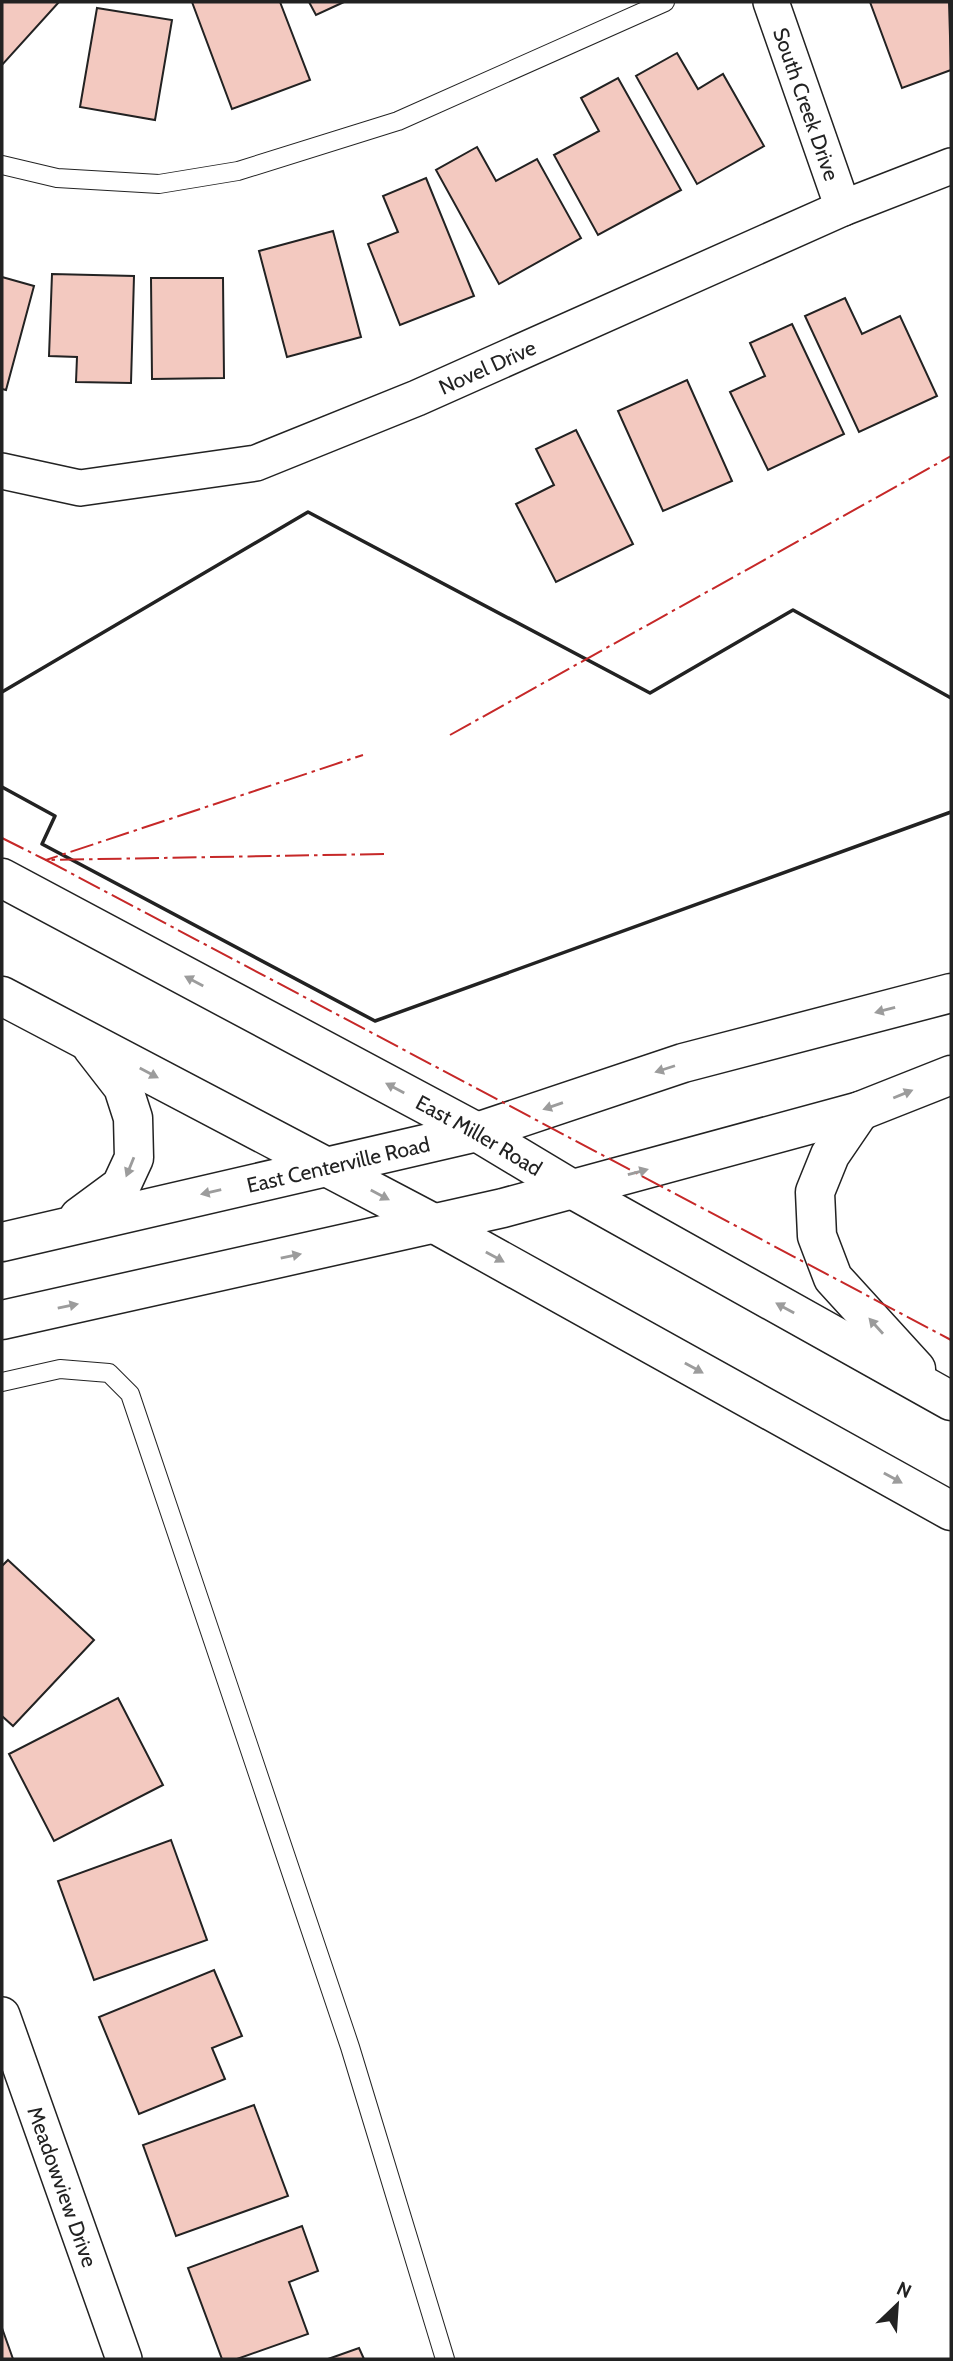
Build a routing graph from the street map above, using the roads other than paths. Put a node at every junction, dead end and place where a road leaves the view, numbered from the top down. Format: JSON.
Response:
{"nodes":[{"id":1,"x":665,"y":2,"type":"edge"},
{"id":2,"x":771,"y":2,"type":"edge"},
{"id":3,"x":2,"y":165,"type":"edge"},
{"id":4,"x":951,"y":166,"type":"edge"},
{"id":5,"x":843,"y":208,"type":"junction"},
{"id":6,"x":2,"y":471,"type":"edge"},
{"id":7,"x":2,"y":878,"type":"edge"},
{"id":8,"x":951,"y":993,"type":"edge"},
{"id":9,"x":4,"y":1004,"type":"edge"},
{"id":10,"x":86,"y":1040,"type":"junction"},
{"id":11,"x":951,"y":1075,"type":"edge"},
{"id":12,"x":860,"y":1111,"type":"junction"},
{"id":13,"x":477,"y":1132,"type":"junction"},
{"id":14,"x":325,"y":1165,"type":"junction"},
{"id":15,"x":572,"y":1189,"type":"junction"},
{"id":16,"x":435,"y":1224,"type":"junction"},
{"id":17,"x":66,"y":1227,"type":"junction"},
{"id":18,"x":2,"y":1241,"type":"edge"},
{"id":19,"x":2,"y":1320,"type":"edge"},
{"id":20,"x":2,"y":1382,"type":"edge"},
{"id":21,"x":945,"y":1397,"type":"edge"},
{"id":22,"x":951,"y":1511,"type":"edge"},
{"id":23,"x":2,"y":2015,"type":"edge"},
{"id":24,"x":124,"y":2359,"type":"edge"},
{"id":25,"x":445,"y":2359,"type":"edge"}],
"edges":[{"from":1,"to":3,"type":"lane"},
{"from":2,"to":5,"type":"street","name":"South Creek Drive"},
{"from":4,"to":5,"type":"street","name":"Novel Drive"},
{"from":5,"to":6,"type":"street","name":"Novel Drive"},
{"from":13,"to":7,"type":"main road","name":"East Miller Road","one_way":true},
{"from":8,"to":13,"type":"main road","name":"East Centerville Road","one_way":true},
{"from":9,"to":10,"type":"main road"},
{"from":10,"to":14,"type":"main road","one_way":true},
{"from":10,"to":17,"type":"main road","one_way":true},
{"from":12,"to":11,"type":"main road","one_way":true},
{"from":15,"to":12,"type":"main road","one_way":true},
{"from":21,"to":12,"type":"main road","one_way":true},
{"from":13,"to":14,"type":"main road","name":"East Centerville Road"},
{"from":13,"to":15,"type":"main road","name":"East Miller Road"},
{"from":14,"to":16,"type":"main road","one_way":true},
{"from":14,"to":17,"type":"main road","name":"East Centerville Road","one_way":true},
{"from":15,"to":16,"type":"main road"},
{"from":21,"to":15,"type":"main road","name":"East Miller Road","one_way":true},
{"from":19,"to":16,"type":"main road","one_way":true},
{"from":16,"to":22,"type":"main road","one_way":true},
{"from":17,"to":18,"type":"main road","name":"East Centerville Road"},
{"from":20,"to":25,"type":"lane"},
{"from":23,"to":24,"type":"street","name":"Meadowview Drive"}]}
